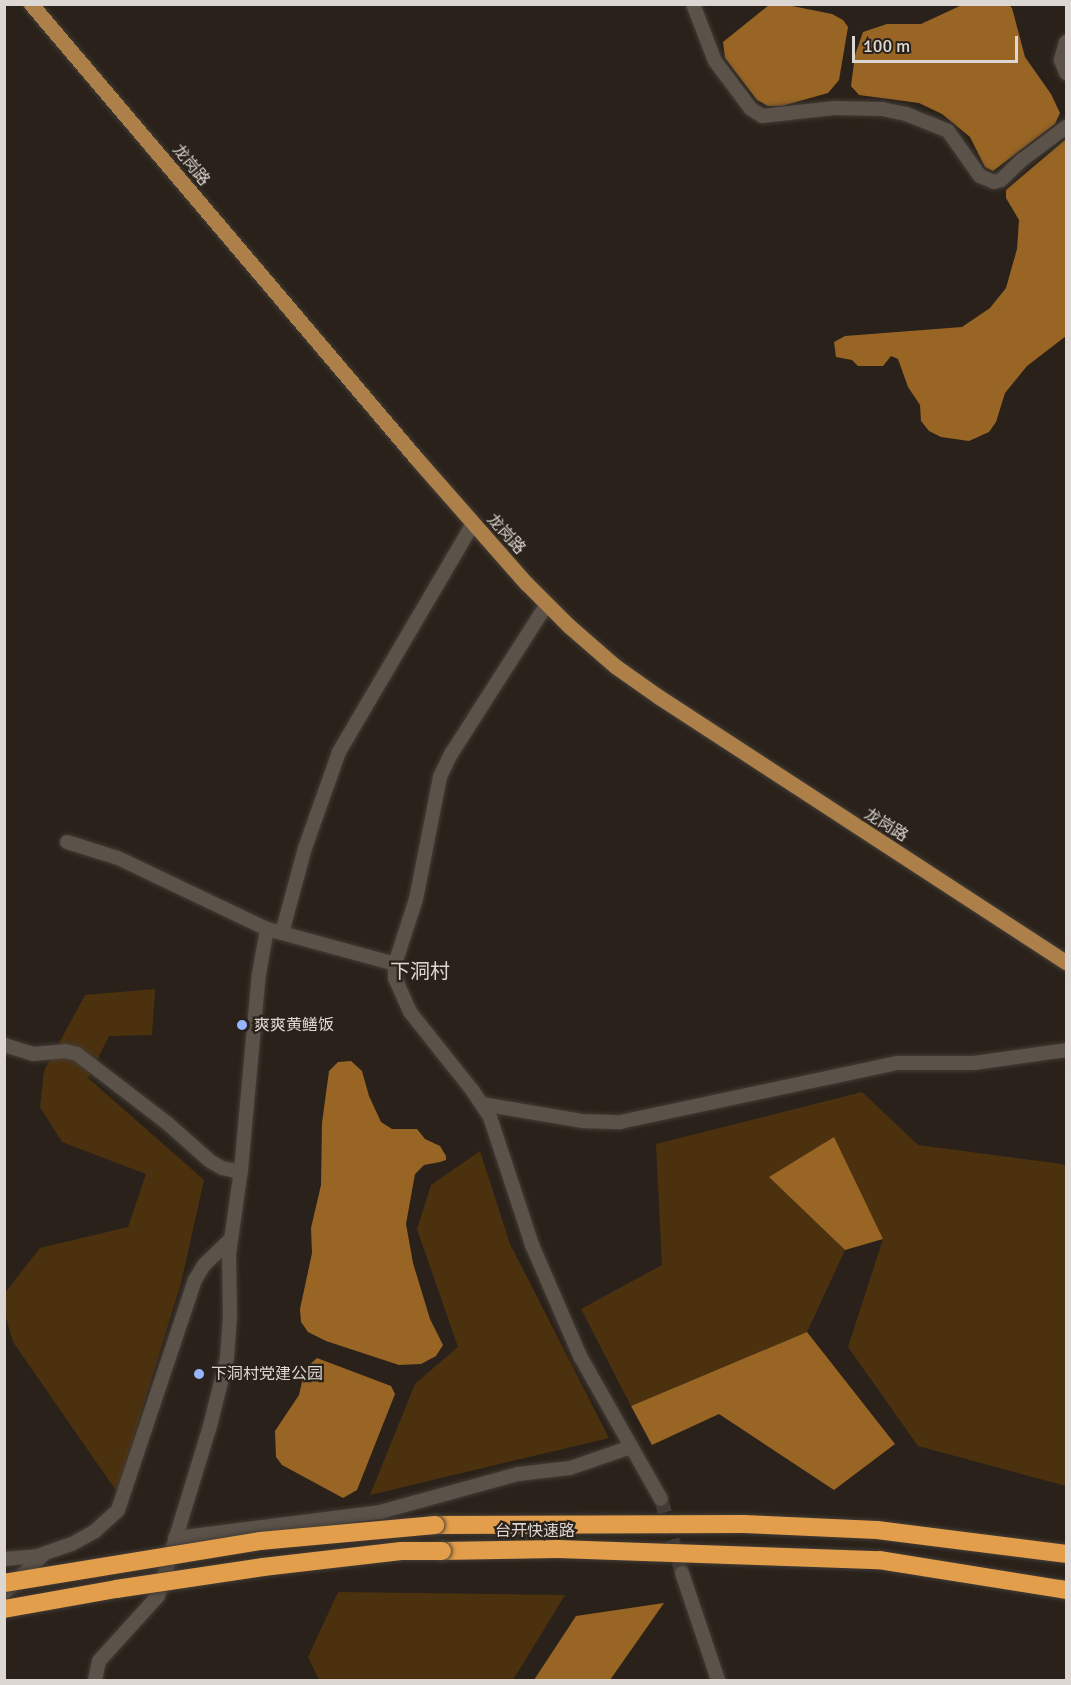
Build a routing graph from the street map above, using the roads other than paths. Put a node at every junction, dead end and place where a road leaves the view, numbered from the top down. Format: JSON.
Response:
{"nodes":[{"id":1,"x":693,"y":4,"type":"edge"},
{"id":2,"x":33,"y":5,"type":"edge"},
{"id":3,"x":1066,"y":42,"type":"edge"},
{"id":4,"x":1066,"y":73,"type":"edge"},
{"id":5,"x":1066,"y":127,"type":"edge"},
{"id":6,"x":473,"y":524,"type":"junction"},
{"id":7,"x":547,"y":604,"type":"junction"},
{"id":8,"x":67,"y":842,"type":"dead end"},
{"id":9,"x":267,"y":929,"type":"junction"},
{"id":10,"x":282,"y":933,"type":"junction"},
{"id":11,"x":1066,"y":962,"type":"edge"},
{"id":12,"x":395,"y":964,"type":"junction"},
{"id":13,"x":4,"y":1045,"type":"edge"},
{"id":14,"x":1066,"y":1050,"type":"edge"},
{"id":15,"x":482,"y":1104,"type":"junction"},
{"id":16,"x":240,"y":1172,"type":"junction"},
{"id":17,"x":231,"y":1239,"type":"junction"},
{"id":18,"x":632,"y":1447,"type":"junction"},
{"id":19,"x":661,"y":1499,"type":"tunnel mouth"},
{"id":20,"x":175,"y":1538,"type":"junction"},
{"id":21,"x":1066,"y":1554,"type":"edge"},
{"id":22,"x":43,"y":1555,"type":"junction"},
{"id":23,"x":4,"y":1559,"type":"edge"},
{"id":24,"x":682,"y":1573,"type":"tunnel mouth"},
{"id":25,"x":4,"y":1583,"type":"edge"},
{"id":26,"x":1066,"y":1590,"type":"edge"},
{"id":27,"x":4,"y":1593,"type":"edge"},
{"id":28,"x":4,"y":1609,"type":"edge"},
{"id":29,"x":95,"y":1680,"type":"edge"},
{"id":30,"x":718,"y":1680,"type":"edge"}],
"edges":[{"from":1,"to":5,"type":"street"},
{"from":2,"to":6,"type":"main road","name":"龙岗路"},
{"from":3,"to":4,"type":"street"},
{"from":6,"to":7,"type":"main road","name":"龙岗路"},
{"from":6,"to":10,"type":"street"},
{"from":7,"to":11,"type":"main road","name":"龙岗路"},
{"from":7,"to":12,"type":"street"},
{"from":8,"to":9,"type":"street"},
{"from":9,"to":10,"type":"street"},
{"from":9,"to":16,"type":"street"},
{"from":10,"to":12,"type":"street"},
{"from":12,"to":15,"type":"street"},
{"from":13,"to":16,"type":"street"},
{"from":14,"to":15,"type":"street"},
{"from":15,"to":18,"type":"street"},
{"from":16,"to":17,"type":"street"},
{"from":17,"to":20,"type":"street"},
{"from":17,"to":22,"type":"street"},
{"from":18,"to":19,"type":"street"},
{"from":18,"to":20,"type":"street"},
{"from":20,"to":29,"type":"street"},
{"from":21,"to":25,"type":"highway","name":"台开快速路","bridge":true},
{"from":22,"to":23,"type":"street"},
{"from":22,"to":27,"type":"street"},
{"from":24,"to":30,"type":"street"},
{"from":26,"to":28,"type":"highway","name":"台开快速路","bridge":true}]}
